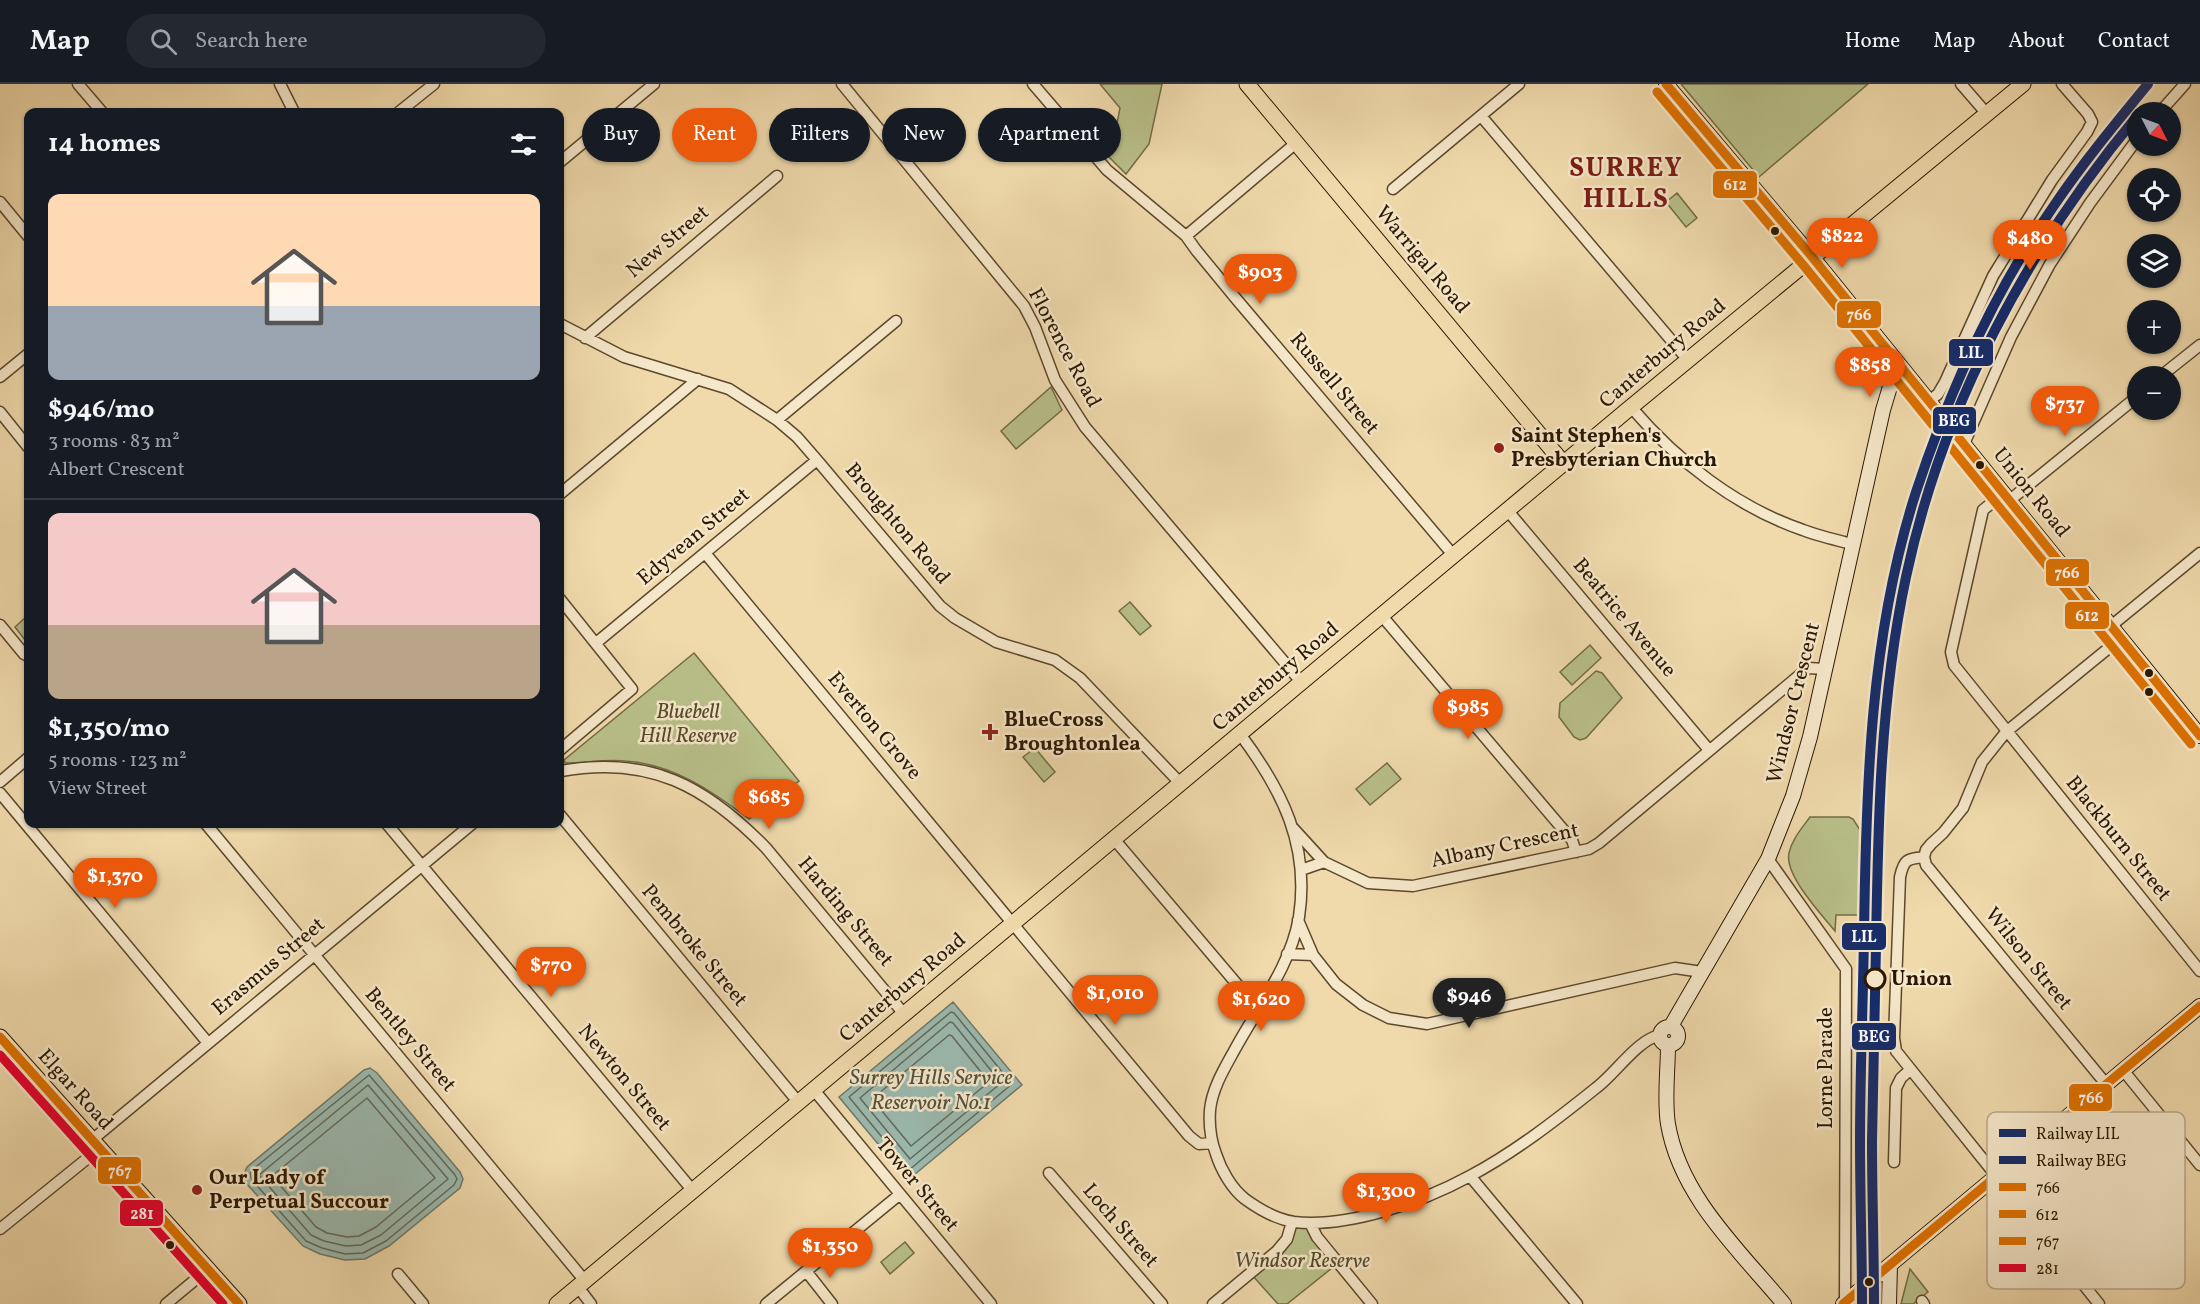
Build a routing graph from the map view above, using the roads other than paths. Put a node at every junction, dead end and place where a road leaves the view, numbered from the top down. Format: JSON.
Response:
{"nodes":[{"id":1,"x":78,"y":84,"type":"edge"},
{"id":2,"x":280,"y":84,"type":"edge"},
{"id":3,"x":434,"y":84,"type":"edge"},
{"id":4,"x":654,"y":84,"type":"edge"},
{"id":5,"x":842,"y":84,"type":"edge"},
{"id":6,"x":1033,"y":84,"type":"edge"},
{"id":7,"x":1247,"y":84,"type":"edge"},
{"id":8,"x":1520,"y":84,"type":"edge"},
{"id":9,"x":1666,"y":84,"type":"edge"},
{"id":10,"x":1961,"y":84,"type":"edge"},
{"id":11,"x":2023,"y":84,"type":"edge"},
{"id":12,"x":2062,"y":84,"type":"edge"},
{"id":13,"x":2185,"y":84,"type":"edge"},
{"id":14,"x":2169,"y":102,"type":"edge"},
{"id":15,"x":99,"y":108,"type":"edge"},
{"id":16,"x":292,"y":108,"type":"edge"},
{"id":17,"x":404,"y":108,"type":"edge"},
{"id":18,"x":1987,"y":114,"type":"junction"},
{"id":19,"x":1481,"y":116,"type":"junction"},
{"id":20,"x":1296,"y":142,"type":"junction"},
{"id":21,"x":2127,"y":153,"type":"edge"},
{"id":22,"x":564,"y":159,"type":"edge"},
{"id":23,"x":777,"y":176,"type":"dead end"},
{"id":24,"x":1393,"y":189,"type":"dead end"},
{"id":25,"x":0,"y":202,"type":"edge"},
{"id":26,"x":24,"y":231,"type":"edge"},
{"id":27,"x":1186,"y":236,"type":"junction"},
{"id":28,"x":1813,"y":258,"type":"junction"},
{"id":29,"x":896,"y":321,"type":"dead end"},
{"id":30,"x":564,"y":326,"type":"edge"},
{"id":31,"x":585,"y":338,"type":"junction"},
{"id":32,"x":2200,"y":345,"type":"edge"},
{"id":33,"x":24,"y":357,"type":"edge"},
{"id":34,"x":1688,"y":360,"type":"junction"},
{"id":35,"x":2174,"y":366,"type":"edge"},
{"id":36,"x":1904,"y":370,"type":"junction"},
{"id":37,"x":0,"y":377,"type":"edge"},
{"id":38,"x":698,"y":379,"type":"junction"},
{"id":39,"x":1929,"y":401,"type":"junction"},
{"id":40,"x":2127,"y":404,"type":"edge"},
{"id":41,"x":1631,"y":407,"type":"junction"},
{"id":42,"x":0,"y":412,"type":"edge"},
{"id":43,"x":777,"y":420,"type":"junction"},
{"id":44,"x":24,"y":442,"type":"edge"},
{"id":45,"x":1964,"y":444,"type":"junction"},
{"id":46,"x":817,"y":460,"type":"junction"},
{"id":47,"x":1564,"y":464,"type":"junction"},
{"id":48,"x":564,"y":491,"type":"edge"},
{"id":49,"x":2007,"y":497,"type":"junction"},
{"id":50,"x":1508,"y":511,"type":"junction"},
{"id":51,"x":1852,"y":544,"type":"junction"},
{"id":52,"x":705,"y":553,"type":"junction"},
{"id":53,"x":2200,"y":553,"type":"edge"},
{"id":54,"x":1454,"y":556,"type":"junction"},
{"id":55,"x":564,"y":604,"type":"edge"},
{"id":56,"x":1382,"y":616,"type":"junction"},
{"id":57,"x":0,"y":625,"type":"edge"},
{"id":58,"x":2111,"y":626,"type":"junction"},
{"id":59,"x":2121,"y":638,"type":"junction"},
{"id":60,"x":596,"y":643,"type":"junction"},
{"id":61,"x":24,"y":654,"type":"edge"},
{"id":62,"x":1825,"y":669,"type":"junction"},
{"id":63,"x":1302,"y":683,"type":"junction"},
{"id":64,"x":2006,"y":732,"type":"junction"},
{"id":65,"x":1240,"y":734,"type":"junction"},
{"id":66,"x":2200,"y":735,"type":"edge"},
{"id":67,"x":564,"y":747,"type":"edge"},
{"id":68,"x":1709,"y":750,"type":"junction"},
{"id":69,"x":24,"y":761,"type":"edge"},
{"id":70,"x":564,"y":769,"type":"edge"},
{"id":71,"x":0,"y":782,"type":"edge"},
{"id":72,"x":1181,"y":784,"type":"junction"},
{"id":73,"x":0,"y":793,"type":"edge"},
{"id":74,"x":564,"y":820,"type":"edge"},
{"id":75,"x":24,"y":822,"type":"edge"},
{"id":76,"x":29,"y":828,"type":"edge"},
{"id":77,"x":209,"y":828,"type":"edge"},
{"id":78,"x":390,"y":828,"type":"edge"},
{"id":79,"x":467,"y":828,"type":"edge"},
{"id":80,"x":1293,"y":828,"type":"junction"},
{"id":81,"x":1114,"y":840,"type":"junction"},
{"id":82,"x":1576,"y":852,"type":"junction"},
{"id":83,"x":1924,"y":857,"type":"junction"},
{"id":84,"x":1768,"y":859,"type":"junction"},
{"id":85,"x":1324,"y":862,"type":"junction"},
{"id":86,"x":422,"y":866,"type":"junction"},
{"id":87,"x":1300,"y":870,"type":"junction"},
{"id":88,"x":1298,"y":920,"type":"junction"},
{"id":89,"x":1012,"y":924,"type":"junction"},
{"id":90,"x":1287,"y":954,"type":"junction"},
{"id":91,"x":314,"y":955,"type":"junction"},
{"id":92,"x":1313,"y":955,"type":"junction"},
{"id":93,"x":2200,"y":971,"type":"edge"},
{"id":94,"x":1701,"y":972,"type":"junction"},
{"id":95,"x":2200,"y":1006,"type":"edge"},
{"id":96,"x":1258,"y":1010,"type":"junction"},
{"id":97,"x":904,"y":1014,"type":"junction"},
{"id":98,"x":1666,"y":1036,"type":"junction"},
{"id":99,"x":208,"y":1043,"type":"junction"},
{"id":100,"x":3,"y":1046,"type":"edge"},
{"id":101,"x":1910,"y":1070,"type":"junction"},
{"id":102,"x":2123,"y":1070,"type":"junction"},
{"id":103,"x":2106,"y":1084,"type":"junction"},
{"id":104,"x":814,"y":1090,"type":"junction"},
{"id":105,"x":799,"y":1102,"type":"junction"},
{"id":106,"x":2072,"y":1112,"type":"edge"},
{"id":107,"x":2157,"y":1112,"type":"edge"},
{"id":108,"x":1212,"y":1143,"type":"junction"},
{"id":109,"x":96,"y":1144,"type":"junction"},
{"id":110,"x":2185,"y":1146,"type":"edge"},
{"id":111,"x":1894,"y":1162,"type":"dead end"},
{"id":112,"x":2200,"y":1165,"type":"edge"},
{"id":113,"x":1987,"y":1166,"type":"edge"},
{"id":114,"x":1049,"y":1173,"type":"dead end"},
{"id":115,"x":1470,"y":1176,"type":"junction"},
{"id":116,"x":1987,"y":1183,"type":"edge"},
{"id":117,"x":693,"y":1191,"type":"junction"},
{"id":118,"x":899,"y":1195,"type":"junction"},
{"id":119,"x":1292,"y":1222,"type":"junction"},
{"id":120,"x":1311,"y":1223,"type":"junction"},
{"id":121,"x":0,"y":1228,"type":"edge"},
{"id":122,"x":1890,"y":1265,"type":"junction"},
{"id":123,"x":207,"y":1270,"type":"junction"},
{"id":124,"x":806,"y":1271,"type":"junction"},
{"id":125,"x":398,"y":1274,"type":"dead end"},
{"id":126,"x":581,"y":1284,"type":"junction"},
{"id":127,"x":2087,"y":1289,"type":"edge"},
{"id":128,"x":1847,"y":1301,"type":"edge"},
{"id":129,"x":166,"y":1304,"type":"edge"},
{"id":130,"x":239,"y":1304,"type":"edge"},
{"id":131,"x":423,"y":1304,"type":"edge"},
{"id":132,"x":557,"y":1304,"type":"edge"},
{"id":133,"x":591,"y":1304,"type":"edge"},
{"id":134,"x":766,"y":1304,"type":"edge"},
{"id":135,"x":832,"y":1304,"type":"edge"},
{"id":136,"x":991,"y":1304,"type":"edge"},
{"id":137,"x":1162,"y":1304,"type":"edge"},
{"id":138,"x":1214,"y":1304,"type":"edge"},
{"id":139,"x":1372,"y":1304,"type":"edge"},
{"id":140,"x":1577,"y":1304,"type":"edge"},
{"id":141,"x":1784,"y":1304,"type":"edge"},
{"id":142,"x":1889,"y":1304,"type":"edge"},
{"id":143,"x":2099,"y":1304,"type":"edge"}],
"edges":[{"from":1,"to":15,"type":"street"},
{"from":2,"to":16,"type":"street"},
{"from":3,"to":17,"type":"street"},
{"from":4,"to":22,"type":"street"},
{"from":5,"to":63,"type":"street","name":"Florence Road"},
{"from":6,"to":27,"type":"street","name":"Russell Street"},
{"from":7,"to":20,"type":"main road","name":"Warrigal Road"},
{"from":8,"to":19,"type":"street"},
{"from":9,"to":28,"type":"street","name":"Union Road"},
{"from":10,"to":18,"type":"street"},
{"from":11,"to":18,"type":"main road","name":"Canterbury Road"},
{"from":12,"to":39,"type":"street"},
{"from":13,"to":14,"type":"street"},
{"from":18,"to":28,"type":"main road","name":"Canterbury Road"},
{"from":19,"to":24,"type":"street"},
{"from":19,"to":34,"type":"street"},
{"from":20,"to":27,"type":"street"},
{"from":20,"to":47,"type":"main road","name":"Warrigal Road"},
{"from":21,"to":45,"type":"street"},
{"from":23,"to":31,"type":"street","name":"New Street"},
{"from":25,"to":26,"type":"street"},
{"from":27,"to":54,"type":"street","name":"Russell Street"},
{"from":28,"to":34,"type":"main road","name":"Canterbury Road"},
{"from":28,"to":36,"type":"street","name":"Union Road"},
{"from":29,"to":43,"type":"street"},
{"from":30,"to":31,"type":"street","name":"Broughton Road"},
{"from":31,"to":38,"type":"street","name":"Broughton Road"},
{"from":32,"to":35,"type":"street"},
{"from":33,"to":37,"type":"street"},
{"from":34,"to":41,"type":"main road","name":"Canterbury Road"},
{"from":36,"to":39,"type":"street","name":"Union Road"},
{"from":36,"to":51,"type":"street","name":"Windsor Crescent"},
{"from":38,"to":43,"type":"street","name":"Broughton Road"},
{"from":38,"to":48,"type":"street"},
{"from":39,"to":45,"type":"street","name":"Union Road"},
{"from":40,"to":49,"type":"street","name":"Blackburn Street"},
{"from":41,"to":47,"type":"main road","name":"Canterbury Road"},
{"from":41,"to":51,"type":"street"},
{"from":42,"to":44,"type":"street"},
{"from":43,"to":46,"type":"street","name":"Broughton Road"},
{"from":45,"to":49,"type":"street","name":"Union Road"},
{"from":46,"to":52,"type":"street","name":"Edyvean Street"},
{"from":46,"to":72,"type":"street","name":"Broughton Road"},
{"from":47,"to":50,"type":"main road","name":"Canterbury Road"},
{"from":49,"to":58,"type":"street","name":"Union Road"},
{"from":49,"to":64,"type":"street","name":"Blackburn Street"},
{"from":50,"to":54,"type":"main road","name":"Canterbury Road"},
{"from":50,"to":68,"type":"street","name":"Beatrice Avenue"},
{"from":51,"to":62,"type":"street","name":"Windsor Crescent"},
{"from":52,"to":60,"type":"street","name":"Edyvean Street"},
{"from":52,"to":89,"type":"street","name":"Everton Grove"},
{"from":53,"to":58,"type":"street"},
{"from":54,"to":56,"type":"main road","name":"Canterbury Road"},
{"from":55,"to":60,"type":"street"},
{"from":56,"to":63,"type":"main road","name":"Canterbury Road"},
{"from":56,"to":82,"type":"street"},
{"from":57,"to":61,"type":"street"},
{"from":58,"to":59,"type":"street","name":"Union Road"},
{"from":59,"to":64,"type":"street"},
{"from":59,"to":66,"type":"street","name":"Union Road"},
{"from":60,"to":67,"type":"street"},
{"from":62,"to":68,"type":"street","name":"Albany Crescent"},
{"from":62,"to":84,"type":"street","name":"Windsor Crescent"},
{"from":63,"to":65,"type":"main road","name":"Canterbury Road"},
{"from":64,"to":83,"type":"street"},
{"from":64,"to":93,"type":"street","name":"Blackburn Street"},
{"from":65,"to":72,"type":"main road","name":"Canterbury Road"},
{"from":65,"to":80,"type":"street"},
{"from":68,"to":82,"type":"street","name":"Albany Crescent"},
{"from":69,"to":71,"type":"street"},
{"from":70,"to":97,"type":"street","name":"Harding Street"},
{"from":72,"to":81,"type":"main road","name":"Canterbury Road"},
{"from":73,"to":75,"type":"street"},
{"from":74,"to":105,"type":"street","name":"Pembroke Street"},
{"from":76,"to":99,"type":"street"},
{"from":77,"to":91,"type":"street","name":"Bentley Street"},
{"from":78,"to":86,"type":"street","name":"Newton Street"},
{"from":79,"to":86,"type":"street","name":"Erasmus Street"},
{"from":80,"to":85,"type":"street","name":"Albany Crescent"},
{"from":80,"to":87,"type":"street"},
{"from":81,"to":89,"type":"main road","name":"Canterbury Road"},
{"from":81,"to":96,"type":"street"},
{"from":82,"to":85,"type":"street","name":"Albany Crescent"},
{"from":83,"to":101,"type":"street"},
{"from":83,"to":103,"type":"street","name":"Wilson Street"},
{"from":84,"to":94,"type":"street","name":"Windsor Crescent"},
{"from":84,"to":128,"type":"street","name":"Lorne Parade"},
{"from":85,"to":87,"type":"street"},
{"from":86,"to":91,"type":"street","name":"Erasmus Street"},
{"from":86,"to":117,"type":"street","name":"Newton Street"},
{"from":87,"to":88,"type":"street"},
{"from":88,"to":90,"type":"street","name":"Windsor Crescent"},
{"from":88,"to":92,"type":"street"},
{"from":89,"to":97,"type":"main road","name":"Canterbury Road"},
{"from":89,"to":108,"type":"street","name":"Everton Grove"},
{"from":90,"to":92,"type":"street"},
{"from":90,"to":96,"type":"street","name":"Windsor Crescent"},
{"from":91,"to":99,"type":"street","name":"Erasmus Street"},
{"from":91,"to":126,"type":"street","name":"Bentley Street"},
{"from":92,"to":94,"type":"street"},
{"from":94,"to":98,"type":"street","name":"Windsor Crescent"},
{"from":95,"to":102,"type":"street"},
{"from":96,"to":108,"type":"street","name":"Windsor Crescent"},
{"from":97,"to":104,"type":"main road","name":"Canterbury Road"},
{"from":98,"to":115,"type":"street","name":"Windsor Crescent"},
{"from":98,"to":141,"type":"street"},
{"from":99,"to":109,"type":"street","name":"Erasmus Street"},
{"from":100,"to":109,"type":"main road","name":"Elgar Road"},
{"from":101,"to":111,"type":"street"},
{"from":101,"to":113,"type":"street"},
{"from":102,"to":103,"type":"street"},
{"from":102,"to":107,"type":"street"},
{"from":103,"to":106,"type":"street"},
{"from":104,"to":105,"type":"main road","name":"Canterbury Road"},
{"from":104,"to":118,"type":"street","name":"Tower Street"},
{"from":105,"to":117,"type":"main road","name":"Canterbury Road"},
{"from":108,"to":119,"type":"street","name":"Windsor Crescent"},
{"from":109,"to":121,"type":"street","name":"Erasmus Street"},
{"from":109,"to":123,"type":"main road","name":"Elgar Road"},
{"from":110,"to":112,"type":"street"},
{"from":114,"to":137,"type":"street","name":"Loch Street"},
{"from":115,"to":120,"type":"street","name":"Windsor Crescent"},
{"from":115,"to":140,"type":"street"},
{"from":116,"to":122,"type":"street"},
{"from":117,"to":126,"type":"main road","name":"Canterbury Road"},
{"from":118,"to":124,"type":"street"},
{"from":118,"to":136,"type":"street","name":"Tower Street"},
{"from":119,"to":120,"type":"street","name":"Windsor Crescent"},
{"from":119,"to":138,"type":"street"},
{"from":120,"to":139,"type":"street"},
{"from":122,"to":128,"type":"street"},
{"from":122,"to":142,"type":"street"},
{"from":123,"to":129,"type":"street"},
{"from":123,"to":130,"type":"main road","name":"Elgar Road"},
{"from":124,"to":134,"type":"street"},
{"from":124,"to":135,"type":"street"},
{"from":125,"to":131,"type":"street"},
{"from":126,"to":132,"type":"main road","name":"Canterbury Road"},
{"from":126,"to":133,"type":"street","name":"Bentley Street"},
{"from":127,"to":143,"type":"street"}]}
